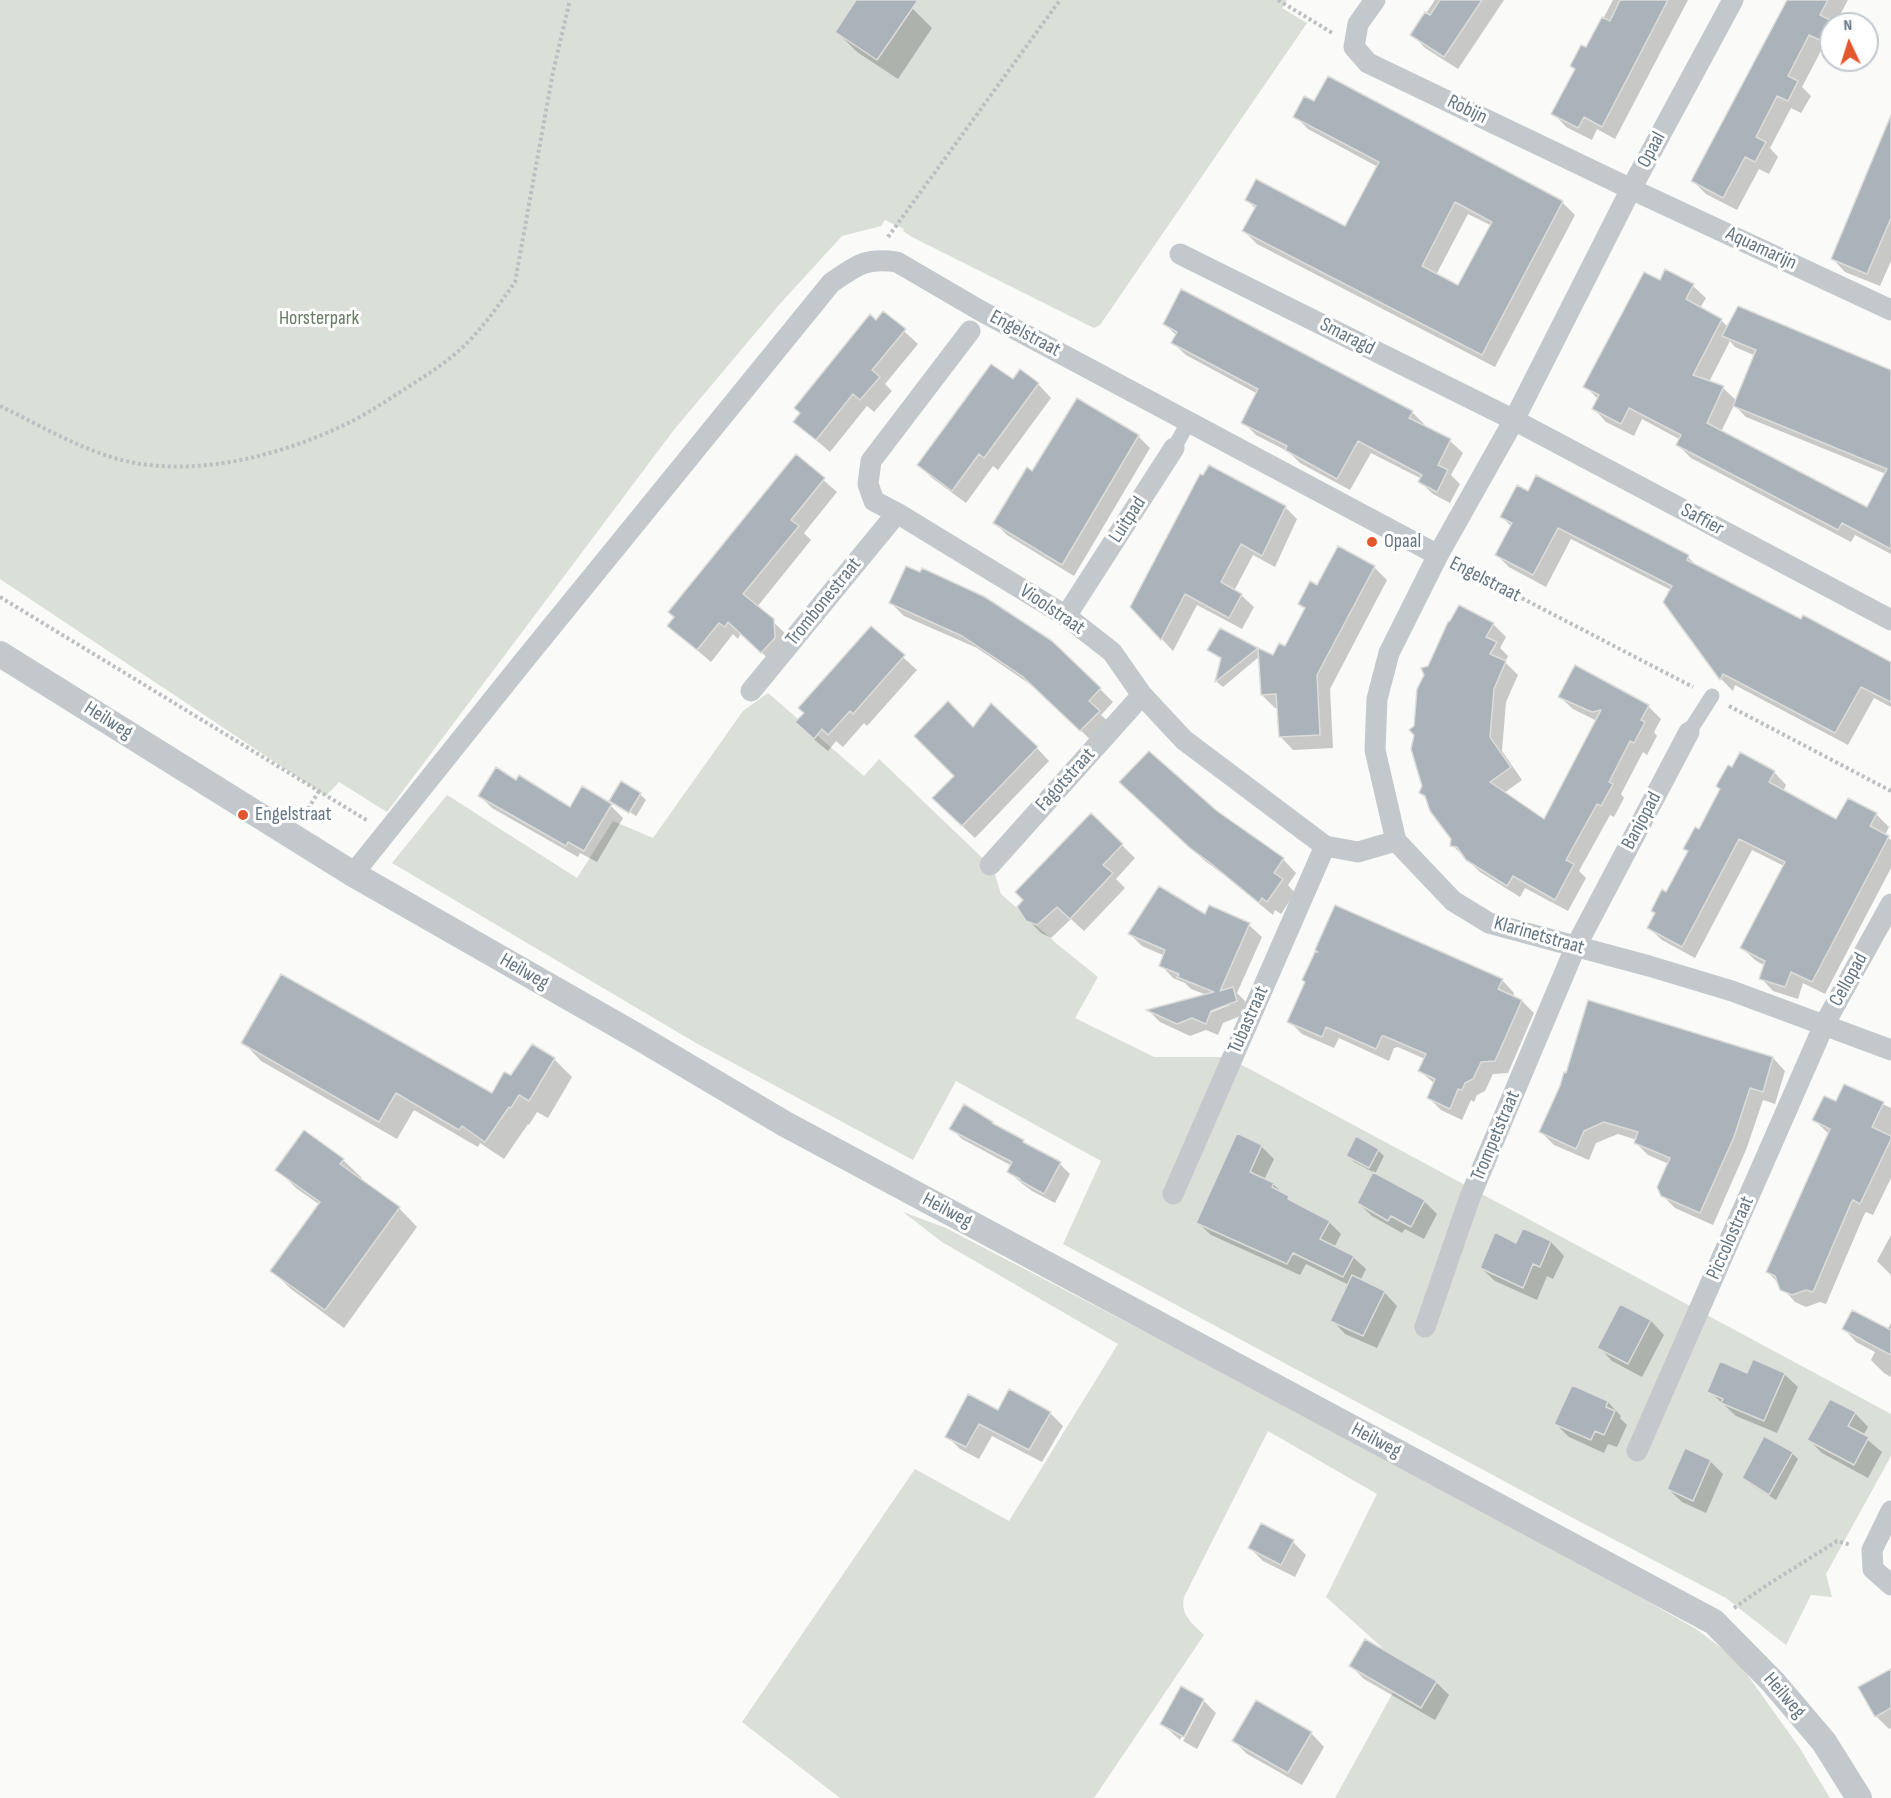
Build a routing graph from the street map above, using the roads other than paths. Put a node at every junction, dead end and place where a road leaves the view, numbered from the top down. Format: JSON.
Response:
{"nodes":[{"id":1,"x":1375,"y":0,"type":"edge"},
{"id":2,"x":1733,"y":0,"type":"edge"},
{"id":3,"x":1632,"y":189,"type":"junction"},
{"id":4,"x":1180,"y":254,"type":"dead end"},
{"id":5,"x":1891,"y":310,"type":"edge"},
{"id":6,"x":981,"y":311,"type":"junction"},
{"id":7,"x":970,"y":331,"type":"joint"},
{"id":8,"x":1514,"y":420,"type":"junction"},
{"id":9,"x":1188,"y":423,"type":"junction"},
{"id":10,"x":1174,"y":448,"type":"joint"},
{"id":11,"x":897,"y":513,"type":"junction"},
{"id":12,"x":1438,"y":555,"type":"junction"},
{"id":13,"x":1066,"y":616,"type":"junction"},
{"id":14,"x":1891,"y":620,"type":"edge"},
{"id":15,"x":0,"y":654,"type":"edge"},
{"id":16,"x":751,"y":691,"type":"dead end"},
{"id":17,"x":1142,"y":695,"type":"junction"},
{"id":18,"x":1712,"y":696,"type":"road end"},
{"id":19,"x":1689,"y":732,"type":"joint"},
{"id":20,"x":1396,"y":841,"type":"junction"},
{"id":21,"x":1325,"y":846,"type":"junction"},
{"id":22,"x":990,"y":865,"type":"dead end"},
{"id":23,"x":353,"y":874,"type":"junction"},
{"id":24,"x":1891,"y":904,"type":"edge"},
{"id":25,"x":1575,"y":948,"type":"junction"},
{"id":26,"x":1824,"y":1025,"type":"junction"},
{"id":27,"x":1891,"y":1050,"type":"edge"},
{"id":28,"x":1173,"y":1194,"type":"dead end"},
{"id":29,"x":1425,"y":1327,"type":"dead end"},
{"id":30,"x":1637,"y":1451,"type":"dead end"},
{"id":31,"x":1891,"y":1511,"type":"edge"},
{"id":32,"x":1891,"y":1585,"type":"edge"},
{"id":33,"x":1859,"y":1798,"type":"edge"}],
"edges":[{"from":1,"to":3,"type":"street","name":"Robijn"},
{"from":2,"to":3,"type":"street","name":"Opaal"},
{"from":3,"to":5,"type":"street","name":"Aquamarijn"},
{"from":3,"to":8,"type":"street","name":"Opaal"},
{"from":4,"to":8,"type":"street","name":"Smaragd"},
{"from":6,"to":7,"type":"street","name":"Vioolstraat"},
{"from":6,"to":9,"type":"street","name":"Engelstraat"},
{"from":6,"to":23,"type":"street","name":"Engelstraat"},
{"from":7,"to":11,"type":"street","name":"Vioolstraat"},
{"from":8,"to":12,"type":"street","name":"Opaal"},
{"from":8,"to":14,"type":"street","name":"Saffier"},
{"from":9,"to":10,"type":"street","name":"Luitpad"},
{"from":9,"to":12,"type":"street","name":"Engelstraat"},
{"from":10,"to":13,"type":"street","name":"Luitpad"},
{"from":11,"to":13,"type":"street","name":"Vioolstraat"},
{"from":11,"to":16,"type":"street","name":"Trombonestraat"},
{"from":12,"to":20,"type":"street"},
{"from":13,"to":17,"type":"street","name":"Vioolstraat"},
{"from":15,"to":23,"type":"street","name":"Heilweg"},
{"from":17,"to":21,"type":"street","name":"Vioolstraat"},
{"from":17,"to":22,"type":"street","name":"Fagotstraat"},
{"from":18,"to":19,"type":"street","name":"Banjopad"},
{"from":19,"to":25,"type":"street","name":"Banjopad"},
{"from":20,"to":21,"type":"street","name":"Vioolstraat"},
{"from":20,"to":25,"type":"street","name":"Klarinetstraat"},
{"from":21,"to":28,"type":"street","name":"Tubastraat"},
{"from":23,"to":33,"type":"street","name":"Heilweg"},
{"from":24,"to":26,"type":"street","name":"Cellopad"},
{"from":25,"to":26,"type":"street","name":"Klarinetstraat"},
{"from":25,"to":29,"type":"street","name":"Trompetstraat"},
{"from":26,"to":27,"type":"street","name":"Klarinetstraat"},
{"from":26,"to":30,"type":"street","name":"Piccolostraat"},
{"from":31,"to":32,"type":"street"}]}
